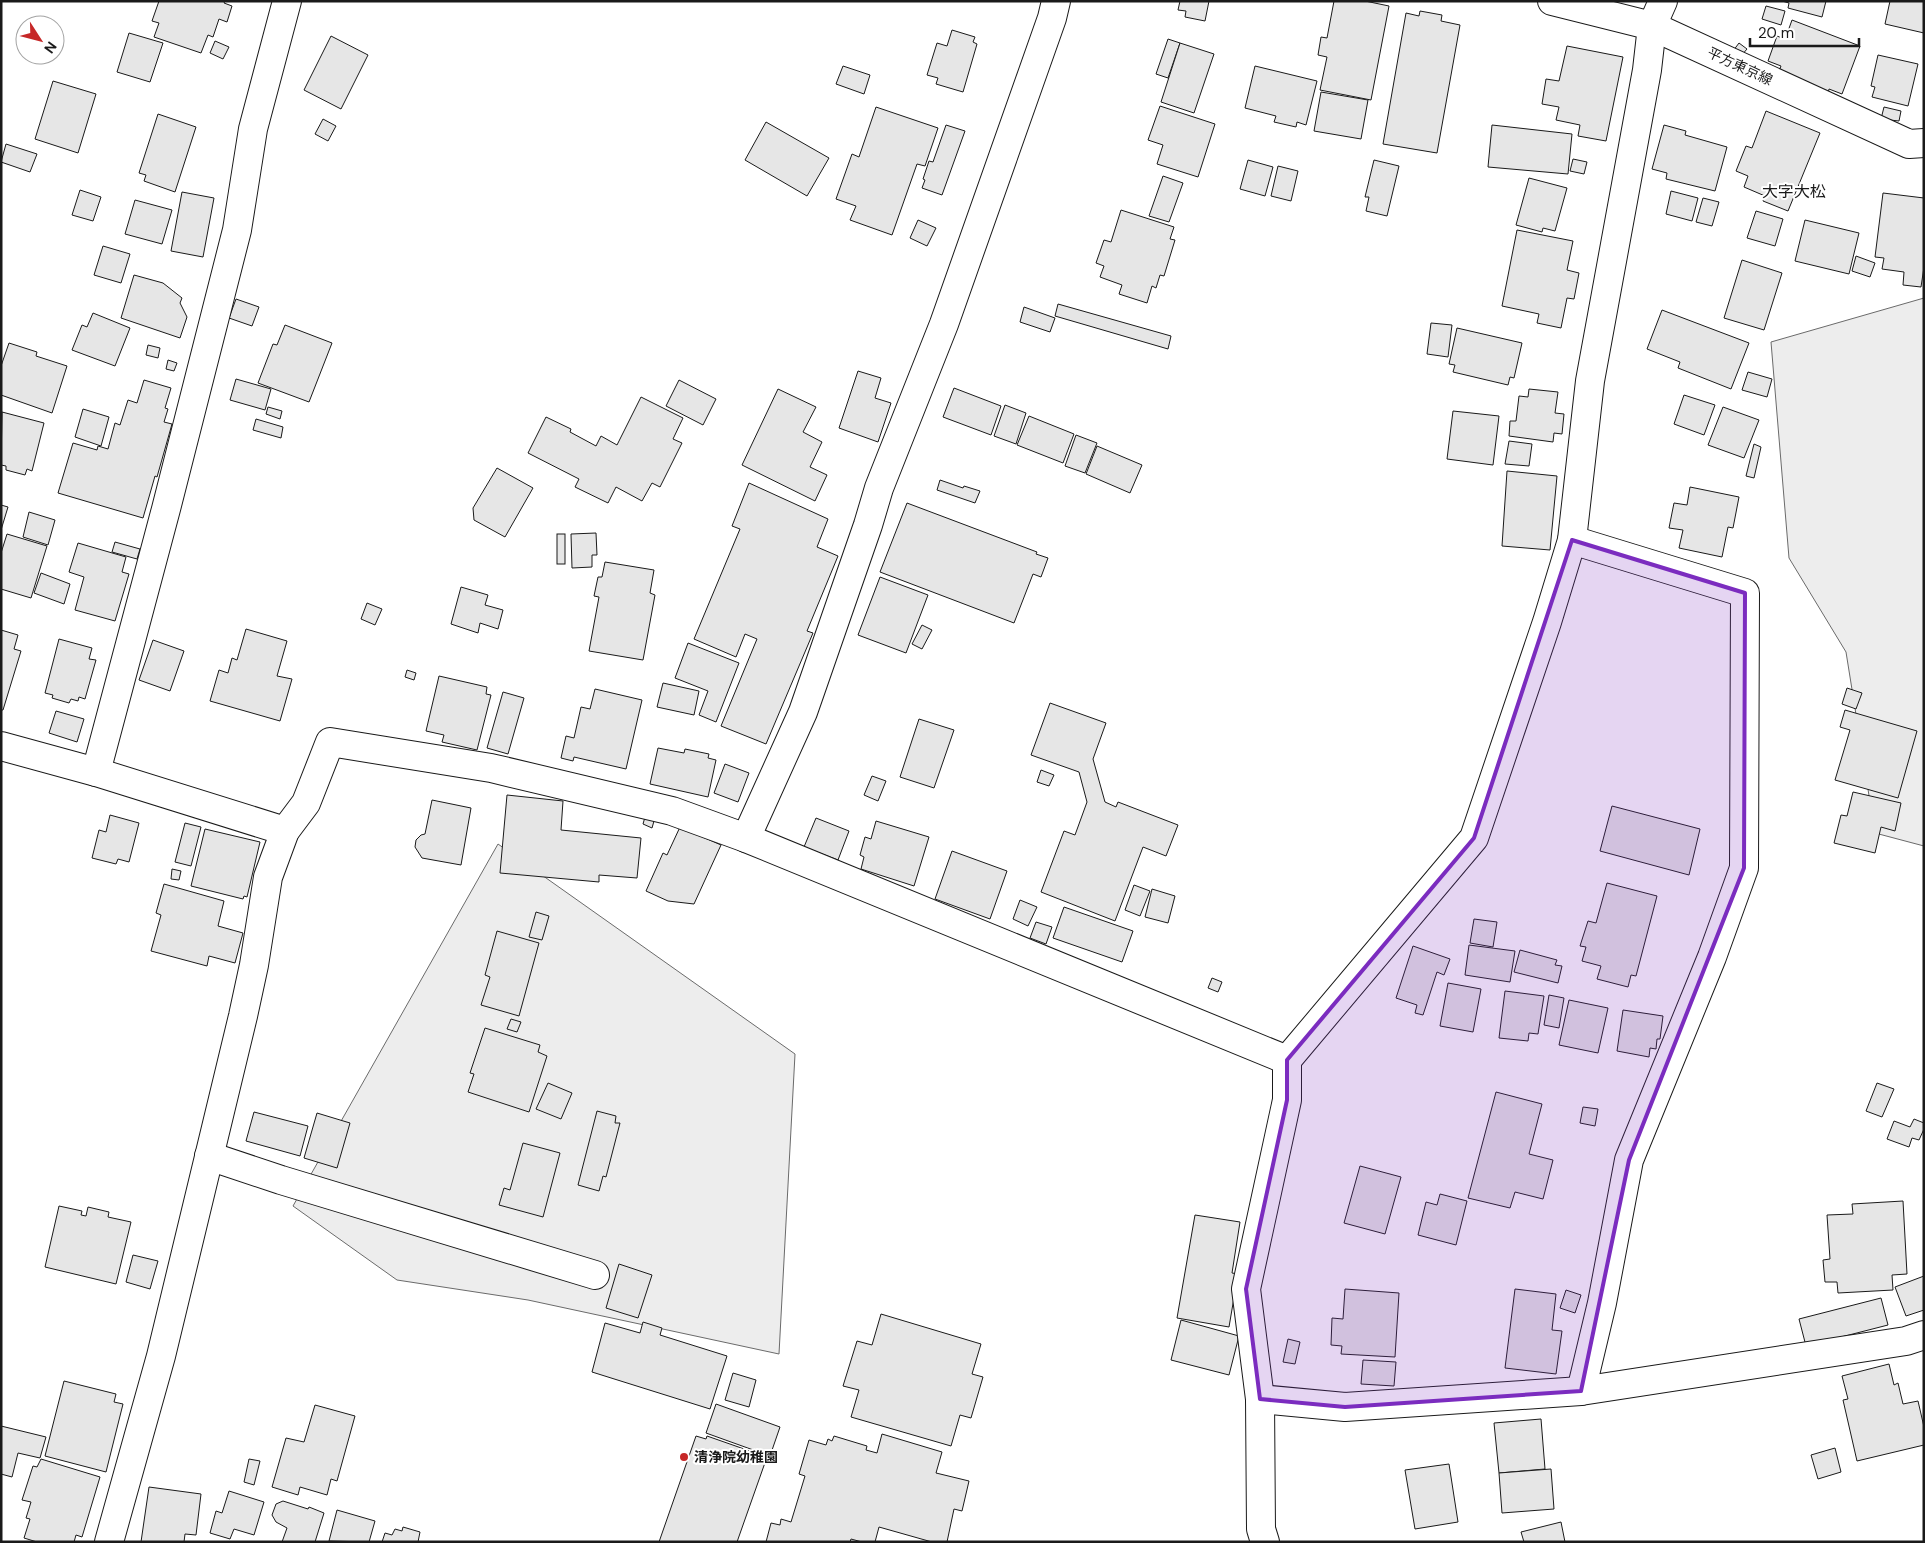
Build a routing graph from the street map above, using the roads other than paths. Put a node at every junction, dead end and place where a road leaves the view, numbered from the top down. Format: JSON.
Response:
{"nodes":[{"id":1,"x":287,"y":1,"type":"edge"},
{"id":2,"x":1056,"y":1,"type":"edge"},
{"id":3,"x":1552,"y":1,"type":"edge"},
{"id":4,"x":1663,"y":1,"type":"edge"},
{"id":5,"x":1652,"y":26,"type":"junction"},
{"id":6,"x":1924,"y":143,"type":"edge"},
{"id":7,"x":1572,"y":540,"type":"junction"},
{"id":8,"x":1,"y":746,"type":"edge"},
{"id":9,"x":96,"y":772,"type":"junction"},
{"id":10,"x":285,"y":831,"type":"junction"},
{"id":11,"x":746,"y":838,"type":"junction"},
{"id":12,"x":1287,"y":1060,"type":"junction"},
{"id":13,"x":209,"y":1156,"type":"junction"},
{"id":14,"x":595,"y":1275,"type":"dead end"},
{"id":15,"x":1924,"y":1335,"type":"edge"},
{"id":16,"x":1581,"y":1391,"type":"junction"},
{"id":17,"x":1260,"y":1399,"type":"junction"},
{"id":18,"x":109,"y":1542,"type":"edge"},
{"id":19,"x":1265,"y":1542,"type":"edge"}],
"edges":[{"from":1,"to":9,"type":"street"},
{"from":2,"to":11,"type":"street"},
{"from":3,"to":5,"type":"street","name":"平方東京線"},
{"from":4,"to":5,"type":"street"},
{"from":5,"to":6,"type":"street","name":"平方東京線"},
{"from":5,"to":7,"type":"street"},
{"from":7,"to":12,"type":"street"},
{"from":7,"to":16,"type":"street"},
{"from":8,"to":9,"type":"street"},
{"from":9,"to":10,"type":"street"},
{"from":10,"to":11,"type":"street"},
{"from":10,"to":13,"type":"street"},
{"from":11,"to":12,"type":"street"},
{"from":12,"to":17,"type":"street"},
{"from":13,"to":14,"type":"street"},
{"from":13,"to":18,"type":"street"},
{"from":15,"to":16,"type":"street"},
{"from":16,"to":17,"type":"street"},
{"from":17,"to":19,"type":"street"}]}
